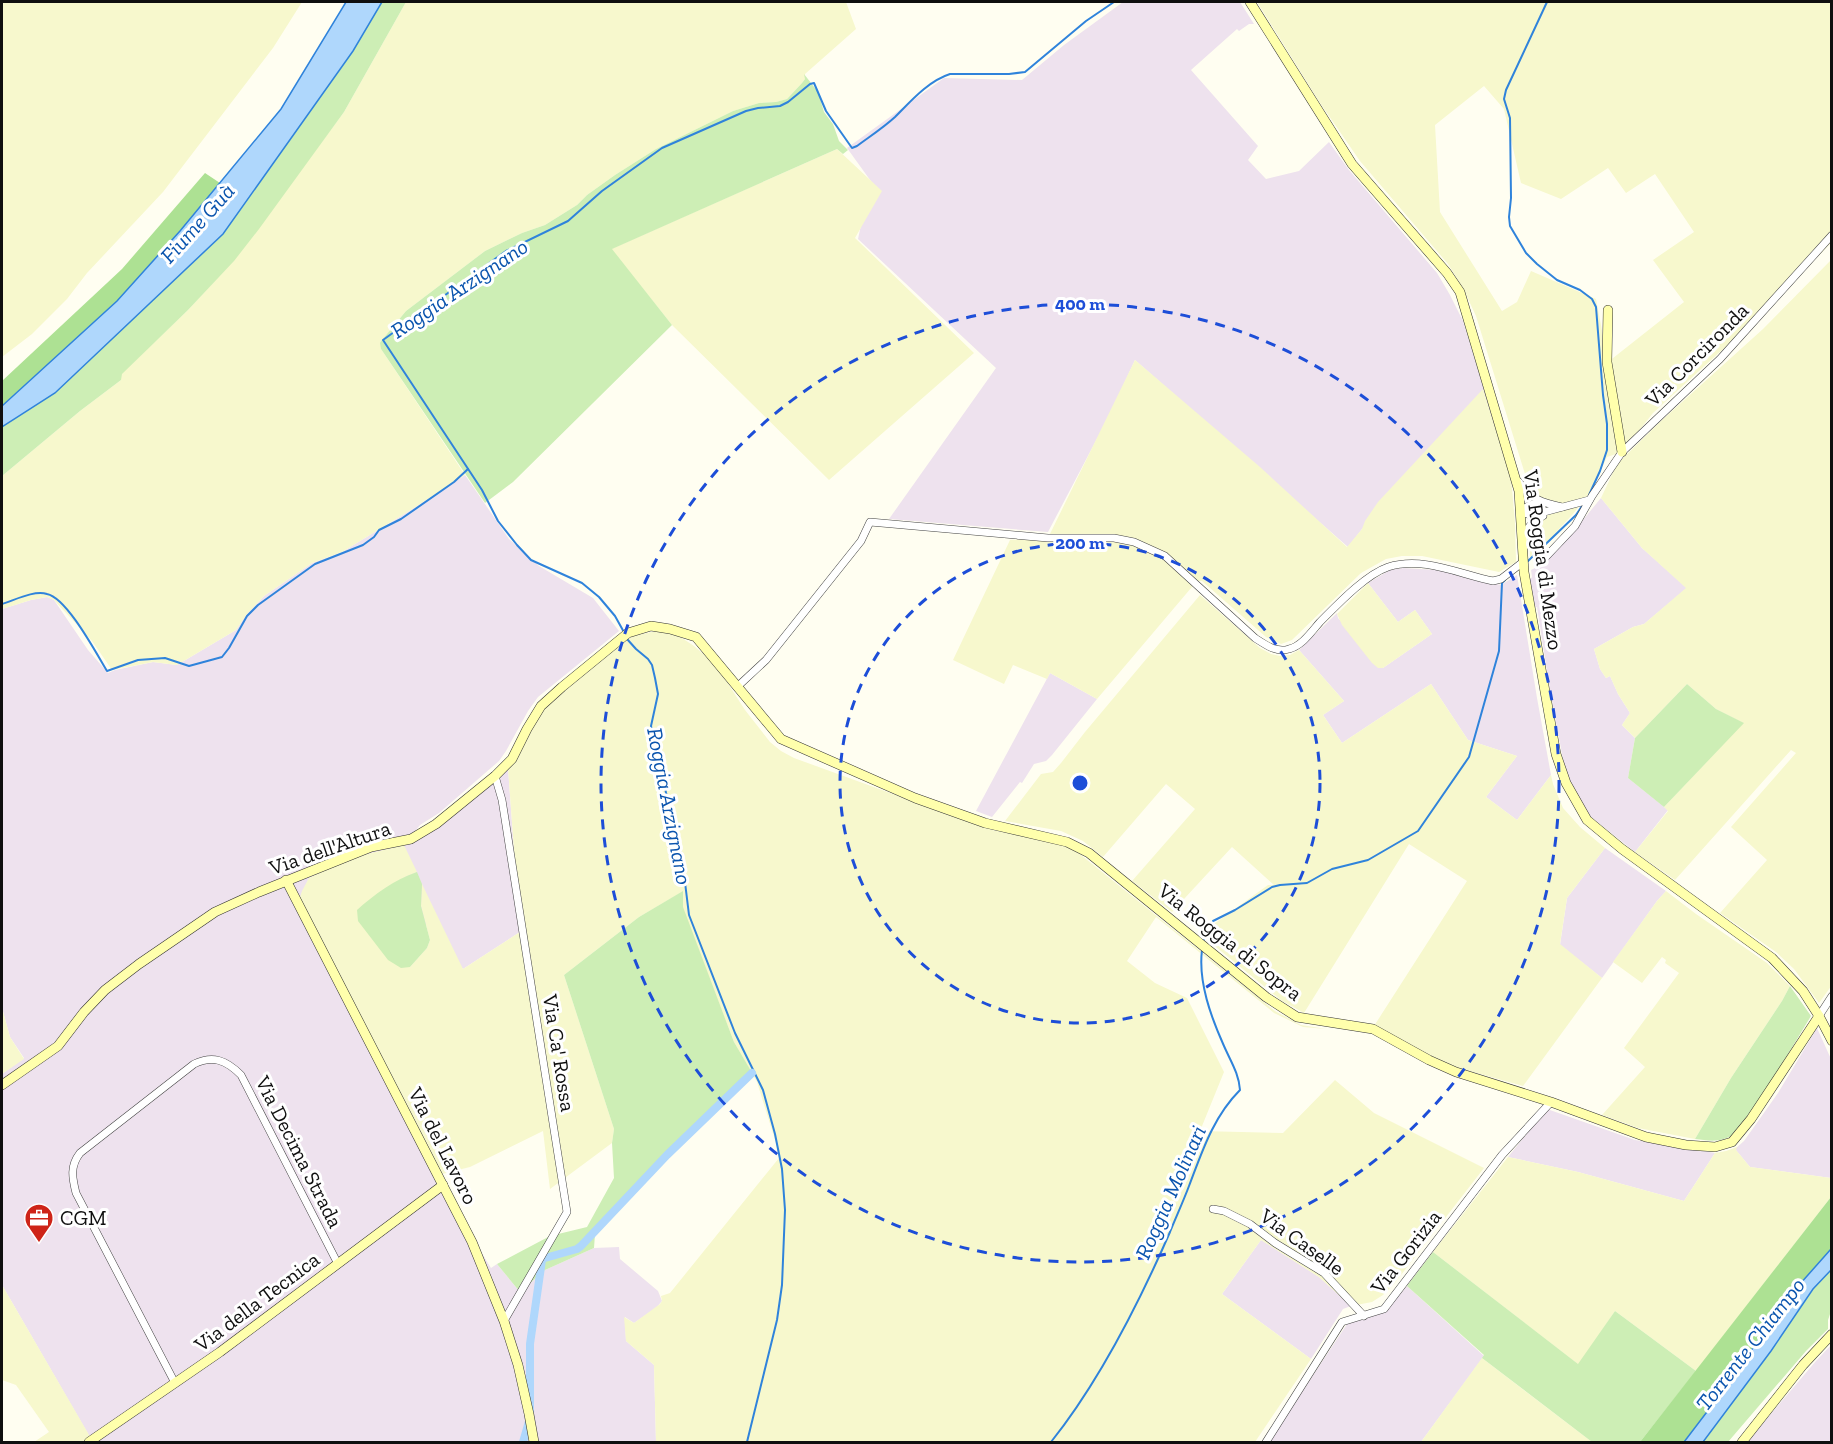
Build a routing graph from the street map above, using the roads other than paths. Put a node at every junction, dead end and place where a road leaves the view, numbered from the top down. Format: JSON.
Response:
{"nodes":[{"id":1,"x":1250,"y":2,"type":"edge"},
{"id":2,"x":1832,"y":235,"type":"edge"},
{"id":3,"x":1608,"y":310,"type":"dead end"},
{"id":4,"x":1622,"y":452,"type":"junction"},
{"id":5,"x":1515,"y":476,"type":"junction"},
{"id":6,"x":1589,"y":500,"type":"junction"},
{"id":7,"x":1562,"y":507,"type":"junction"},
{"id":8,"x":1520,"y":510,"type":"junction"},
{"id":9,"x":1523,"y":561,"type":"junction"},
{"id":10,"x":1541,"y":562,"type":"dead end"},
{"id":11,"x":651,"y":626,"type":"joint"},
{"id":12,"x":737,"y":687,"type":"junction"},
{"id":13,"x":495,"y":776,"type":"junction"},
{"id":14,"x":286,"y":880,"type":"junction"},
{"id":15,"x":1832,"y":996,"type":"edge"},
{"id":16,"x":1819,"y":1016,"type":"junction"},
{"id":17,"x":1832,"y":1041,"type":"edge"},
{"id":18,"x":2,"y":1085,"type":"edge"},
{"id":19,"x":1551,"y":1102,"type":"junction"},
{"id":20,"x":443,"y":1185,"type":"junction"},
{"id":21,"x":1213,"y":1209,"type":"dead end"},
{"id":22,"x":338,"y":1264,"type":"junction"},
{"id":23,"x":1364,"y":1316,"type":"junction"},
{"id":24,"x":504,"y":1321,"type":"junction"},
{"id":25,"x":1832,"y":1334,"type":"edge"},
{"id":26,"x":175,"y":1383,"type":"junction"},
{"id":27,"x":89,"y":1443,"type":"edge"},
{"id":28,"x":534,"y":1443,"type":"edge"},
{"id":29,"x":1266,"y":1443,"type":"edge"},
{"id":30,"x":1742,"y":1443,"type":"edge"}],
"edges":[{"from":1,"to":5,"type":"street","name":"Via Roggia di Mezzo"},
{"from":2,"to":4,"type":"street","name":"Via Corcironda"},
{"from":3,"to":4,"type":"street"},
{"from":4,"to":6,"type":"street","name":"Via Corcironda"},
{"from":5,"to":7,"type":"street"},
{"from":5,"to":8,"type":"street","name":"Via Roggia di Mezzo"},
{"from":6,"to":7,"type":"street"},
{"from":6,"to":10,"type":"street","name":"Via Corcironda"},
{"from":7,"to":8,"type":"street"},
{"from":7,"to":9,"type":"street"},
{"from":8,"to":9,"type":"street","name":"Via Roggia di Mezzo"},
{"from":9,"to":12,"type":"street"},
{"from":9,"to":16,"type":"street","name":"Via Roggia di Mezzo"},
{"from":11,"to":12,"type":"street","name":"Via Roggia di Sopra"},
{"from":11,"to":13,"type":"street","name":"Via dell'Altura"},
{"from":12,"to":19,"type":"street","name":"Via Roggia di Sopra"},
{"from":13,"to":14,"type":"street","name":"Via dell'Altura"},
{"from":13,"to":24,"type":"street","name":"Via Ca' Rossa"},
{"from":14,"to":18,"type":"street","name":"Via dell'Altura"},
{"from":14,"to":20,"type":"street","name":"Via del Lavoro"},
{"from":15,"to":16,"type":"street"},
{"from":16,"to":17,"type":"street","name":"Via Roggia di Mezzo"},
{"from":16,"to":19,"type":"street","name":"Via Roggia di Sopra"},
{"from":19,"to":23,"type":"street","name":"Via Gorizia"},
{"from":20,"to":22,"type":"street","name":"Via della Tecnica"},
{"from":20,"to":24,"type":"street","name":"Via del Lavoro"},
{"from":21,"to":23,"type":"street","name":"Via Caselle"},
{"from":22,"to":26,"type":"street","name":"Via della Tecnica"},
{"from":22,"to":26,"type":"street","name":"Via Decima Strada"},
{"from":23,"to":29,"type":"street","name":"Via Gorizia"},
{"from":24,"to":28,"type":"street","name":"Via del Lavoro"},
{"from":25,"to":30,"type":"street"},
{"from":26,"to":27,"type":"street","name":"Via della Tecnica"}]}
